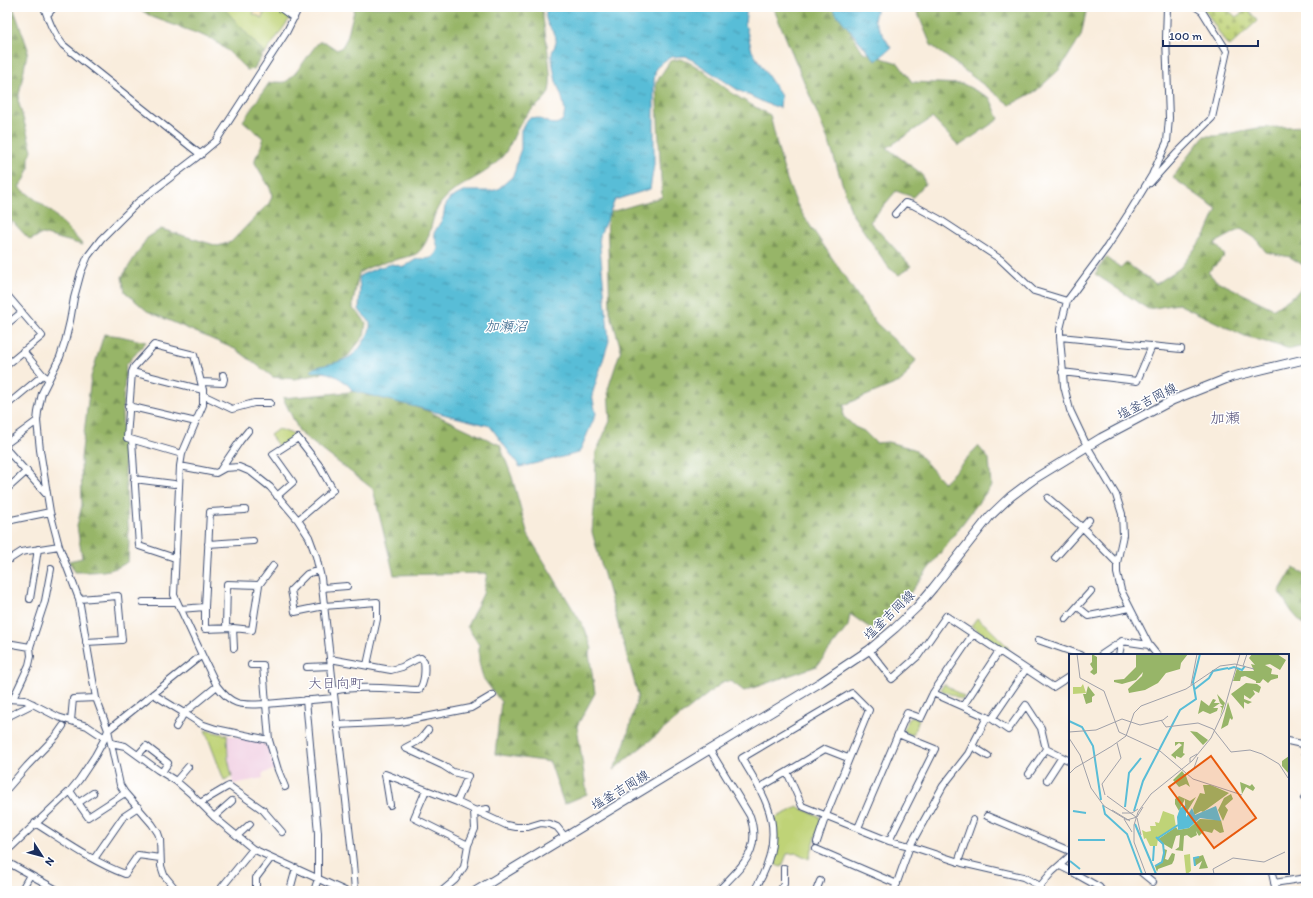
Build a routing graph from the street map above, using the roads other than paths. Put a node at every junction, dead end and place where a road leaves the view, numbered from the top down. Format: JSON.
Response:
{"nodes":[{"id":1,"x":44,"y":7,"type":"edge"},
{"id":2,"x":54,"y":7,"type":"edge"},
{"id":3,"x":279,"y":7,"type":"edge"},
{"id":4,"x":300,"y":7,"type":"edge"},
{"id":5,"x":1167,"y":7,"type":"edge"},
{"id":6,"x":1196,"y":7,"type":"edge"},
{"id":7,"x":47,"y":15,"type":"junction"},
{"id":8,"x":294,"y":18,"type":"junction"},
{"id":9,"x":200,"y":155,"type":"junction"},
{"id":10,"x":1141,"y":193,"type":"junction"},
{"id":11,"x":895,"y":214,"type":"dead end"},
{"id":12,"x":7,"y":295,"type":"edge"},
{"id":13,"x":1067,"y":301,"type":"junction"},
{"id":14,"x":22,"y":312,"type":"junction"},
{"id":15,"x":7,"y":324,"type":"edge"},
{"id":16,"x":1060,"y":337,"type":"junction"},
{"id":17,"x":1152,"y":346,"type":"junction"},
{"id":18,"x":1181,"y":349,"type":"dead end"},
{"id":19,"x":23,"y":352,"type":"junction"},
{"id":20,"x":1306,"y":359,"type":"edge"},
{"id":21,"x":7,"y":365,"type":"edge"},
{"id":22,"x":132,"y":372,"type":"junction"},
{"id":23,"x":1062,"y":372,"type":"junction"},
{"id":24,"x":43,"y":374,"type":"junction"},
{"id":25,"x":223,"y":375,"type":"dead end"},
{"id":26,"x":49,"y":378,"type":"junction"},
{"id":27,"x":202,"y":382,"type":"junction"},
{"id":28,"x":203,"y":393,"type":"junction"},
{"id":29,"x":270,"y":403,"type":"dead end"},
{"id":30,"x":7,"y":405,"type":"edge"},
{"id":31,"x":128,"y":406,"type":"junction"},
{"id":32,"x":36,"y":421,"type":"junction"},
{"id":33,"x":196,"y":422,"type":"junction"},
{"id":34,"x":248,"y":431,"type":"dead end"},
{"id":35,"x":132,"y":440,"type":"junction"},
{"id":36,"x":7,"y":443,"type":"edge"},
{"id":37,"x":1087,"y":446,"type":"junction"},
{"id":38,"x":7,"y":450,"type":"edge"},
{"id":39,"x":182,"y":454,"type":"junction"},
{"id":40,"x":180,"y":466,"type":"junction"},
{"id":41,"x":221,"y":469,"type":"junction"},
{"id":42,"x":28,"y":471,"type":"junction"},
{"id":43,"x":134,"y":479,"type":"junction"},
{"id":44,"x":174,"y":484,"type":"dead end"},
{"id":45,"x":7,"y":489,"type":"edge"},
{"id":46,"x":46,"y":494,"type":"junction"},
{"id":47,"x":277,"y":496,"type":"junction"},
{"id":48,"x":1048,"y":498,"type":"dead end"},
{"id":49,"x":245,"y":510,"type":"dead end"},
{"id":50,"x":50,"y":512,"type":"junction"},
{"id":51,"x":298,"y":520,"type":"junction"},
{"id":52,"x":1089,"y":520,"type":"dead end"},
{"id":53,"x":7,"y":521,"type":"edge"},
{"id":54,"x":1083,"y":528,"type":"junction"},
{"id":55,"x":253,"y":541,"type":"dead end"},
{"id":56,"x":208,"y":544,"type":"junction"},
{"id":57,"x":59,"y":546,"type":"junction"},
{"id":58,"x":38,"y":550,"type":"junction"},
{"id":59,"x":175,"y":558,"type":"junction"},
{"id":60,"x":1056,"y":558,"type":"dead end"},
{"id":61,"x":7,"y":561,"type":"edge"},
{"id":62,"x":1117,"y":563,"type":"junction"},
{"id":63,"x":273,"y":566,"type":"dead end"},
{"id":64,"x":51,"y":569,"type":"dead end"},
{"id":65,"x":319,"y":570,"type":"junction"},
{"id":66,"x":259,"y":585,"type":"junction"},
{"id":67,"x":347,"y":586,"type":"dead end"},
{"id":68,"x":322,"y":588,"type":"junction"},
{"id":69,"x":1091,"y":591,"type":"dead end"},
{"id":70,"x":30,"y":599,"type":"dead end"},
{"id":71,"x":79,"y":599,"type":"junction"},
{"id":72,"x":143,"y":602,"type":"dead end"},
{"id":73,"x":176,"y":602,"type":"junction"},
{"id":74,"x":324,"y":606,"type":"junction"},
{"id":75,"x":205,"y":607,"type":"junction"},
{"id":76,"x":1078,"y":607,"type":"junction"},
{"id":77,"x":1130,"y":608,"type":"junction"},
{"id":78,"x":180,"y":609,"type":"junction"},
{"id":79,"x":1066,"y":619,"type":"dead end"},
{"id":80,"x":230,"y":628,"type":"junction"},
{"id":81,"x":973,"y":634,"type":"junction"},
{"id":82,"x":1038,"y":640,"type":"dead end"},
{"id":83,"x":1122,"y":641,"type":"junction"},
{"id":84,"x":86,"y":642,"type":"junction"},
{"id":85,"x":7,"y":643,"type":"edge"},
{"id":86,"x":1149,"y":645,"type":"junction"},
{"id":87,"x":30,"y":647,"type":"junction"},
{"id":88,"x":234,"y":648,"type":"dead end"},
{"id":89,"x":869,"y":650,"type":"junction"},
{"id":90,"x":999,"y":651,"type":"junction"},
{"id":91,"x":1079,"y":654,"type":"edge"},
{"id":92,"x":1102,"y":654,"type":"edge"},
{"id":93,"x":1119,"y":654,"type":"edge"},
{"id":94,"x":1156,"y":654,"type":"edge"},
{"id":95,"x":202,"y":655,"type":"junction"},
{"id":96,"x":330,"y":662,"type":"junction"},
{"id":97,"x":251,"y":665,"type":"dead end"},
{"id":98,"x":367,"y":665,"type":"junction"},
{"id":99,"x":307,"y":667,"type":"dead end"},
{"id":100,"x":1026,"y":669,"type":"junction"},
{"id":101,"x":1069,"y":677,"type":"edge"},
{"id":102,"x":217,"y":686,"type":"junction"},
{"id":103,"x":333,"y":691,"type":"junction"},
{"id":104,"x":933,"y":693,"type":"junction"},
{"id":105,"x":153,"y":694,"type":"junction"},
{"id":106,"x":493,"y":695,"type":"dead end"},
{"id":107,"x":96,"y":698,"type":"junction"},
{"id":108,"x":334,"y":698,"type":"junction"},
{"id":109,"x":10,"y":699,"type":"edge"},
{"id":110,"x":306,"y":700,"type":"junction"},
{"id":111,"x":33,"y":704,"type":"junction"},
{"id":112,"x":266,"y":704,"type":"junction"},
{"id":113,"x":963,"y":706,"type":"junction"},
{"id":114,"x":184,"y":713,"type":"junction"},
{"id":115,"x":7,"y":718,"type":"edge"},
{"id":116,"x":990,"y":718,"type":"junction"},
{"id":117,"x":71,"y":721,"type":"junction"},
{"id":118,"x":337,"y":725,"type":"junction"},
{"id":119,"x":63,"y":726,"type":"dead end"},
{"id":120,"x":176,"y":727,"type":"dead end"},
{"id":121,"x":108,"y":730,"type":"junction"},
{"id":122,"x":428,"y":730,"type":"dead end"},
{"id":123,"x":898,"y":734,"type":"junction"},
{"id":124,"x":105,"y":738,"type":"junction"},
{"id":125,"x":269,"y":740,"type":"junction"},
{"id":126,"x":1289,"y":741,"type":"edge"},
{"id":127,"x":111,"y":743,"type":"junction"},
{"id":128,"x":1305,"y":745,"type":"edge"},
{"id":129,"x":972,"y":746,"type":"junction"},
{"id":130,"x":1046,"y":749,"type":"junction"},
{"id":131,"x":710,"y":750,"type":"junction"},
{"id":132,"x":138,"y":755,"type":"junction"},
{"id":133,"x":1306,"y":755,"type":"edge"},
{"id":134,"x":988,"y":756,"type":"dead end"},
{"id":135,"x":1062,"y":757,"type":"junction"},
{"id":136,"x":848,"y":758,"type":"junction"},
{"id":137,"x":1069,"y":760,"type":"edge"},
{"id":138,"x":188,"y":767,"type":"dead end"},
{"id":139,"x":162,"y":772,"type":"junction"},
{"id":140,"x":787,"y":772,"type":"junction"},
{"id":141,"x":1029,"y":774,"type":"dead end"},
{"id":142,"x":1047,"y":780,"type":"dead end"},
{"id":143,"x":176,"y":781,"type":"junction"},
{"id":144,"x":285,"y":787,"type":"dead end"},
{"id":145,"x":759,"y":788,"type":"junction"},
{"id":146,"x":7,"y":789,"type":"edge"},
{"id":147,"x":426,"y":790,"type":"junction"},
{"id":148,"x":70,"y":791,"type":"junction"},
{"id":149,"x":93,"y":793,"type":"dead end"},
{"id":150,"x":125,"y":793,"type":"junction"},
{"id":151,"x":232,"y":801,"type":"dead end"},
{"id":152,"x":457,"y":802,"type":"junction"},
{"id":153,"x":78,"y":803,"type":"junction"},
{"id":154,"x":200,"y":803,"type":"junction"},
{"id":155,"x":390,"y":805,"type":"dead end"},
{"id":156,"x":138,"y":807,"type":"junction"},
{"id":157,"x":487,"y":809,"type":"dead end"},
{"id":158,"x":474,"y":811,"type":"junction"},
{"id":159,"x":826,"y":815,"type":"junction"},
{"id":160,"x":987,"y":816,"type":"dead end"},
{"id":161,"x":214,"y":817,"type":"junction"},
{"id":162,"x":973,"y":820,"type":"dead end"},
{"id":163,"x":36,"y":823,"type":"junction"},
{"id":164,"x":250,"y":824,"type":"dead end"},
{"id":165,"x":858,"y":828,"type":"junction"},
{"id":166,"x":282,"y":832,"type":"dead end"},
{"id":167,"x":237,"y":836,"type":"junction"},
{"id":168,"x":566,"y":838,"type":"junction"},
{"id":169,"x":889,"y":841,"type":"junction"},
{"id":170,"x":817,"y":842,"type":"dead end"},
{"id":171,"x":468,"y":845,"type":"junction"},
{"id":172,"x":910,"y":846,"type":"junction"},
{"id":173,"x":141,"y":847,"type":"dead end"},
{"id":174,"x":253,"y":849,"type":"junction"},
{"id":175,"x":816,"y":849,"type":"dead end"},
{"id":176,"x":7,"y":851,"type":"edge"},
{"id":177,"x":1069,"y":851,"type":"edge"},
{"id":178,"x":138,"y":855,"type":"junction"},
{"id":179,"x":1069,"y":857,"type":"edge"},
{"id":180,"x":160,"y":858,"type":"junction"},
{"id":181,"x":270,"y":858,"type":"junction"},
{"id":182,"x":94,"y":859,"type":"junction"},
{"id":183,"x":7,"y":862,"type":"edge"},
{"id":184,"x":958,"y":862,"type":"junction"},
{"id":185,"x":1060,"y":866,"type":"junction"},
{"id":186,"x":296,"y":868,"type":"junction"},
{"id":187,"x":784,"y":868,"type":"dead end"},
{"id":188,"x":1069,"y":870,"type":"edge"},
{"id":189,"x":1076,"y":874,"type":"edge"},
{"id":190,"x":1143,"y":874,"type":"edge"},
{"id":191,"x":1272,"y":874,"type":"edge"},
{"id":192,"x":30,"y":876,"type":"junction"},
{"id":193,"x":1306,"y":878,"type":"edge"},
{"id":194,"x":318,"y":879,"type":"junction"},
{"id":195,"x":167,"y":880,"type":"junction"},
{"id":196,"x":820,"y":881,"type":"dead end"},
{"id":197,"x":1153,"y":882,"type":"dead end"},
{"id":198,"x":897,"y":884,"type":"junction"},
{"id":199,"x":1274,"y":884,"type":"junction"},
{"id":200,"x":256,"y":886,"type":"dead end"},
{"id":201,"x":222,"y":887,"type":"dead end"},
{"id":202,"x":1038,"y":889,"type":"edge"},
{"id":203,"x":290,"y":890,"type":"edge"},
{"id":204,"x":21,"y":891,"type":"edge"},
{"id":205,"x":59,"y":891,"type":"edge"},
{"id":206,"x":169,"y":891,"type":"edge"},
{"id":207,"x":177,"y":891,"type":"edge"},
{"id":208,"x":314,"y":891,"type":"edge"},
{"id":209,"x":345,"y":891,"type":"edge"},
{"id":210,"x":355,"y":891,"type":"edge"},
{"id":211,"x":442,"y":891,"type":"edge"},
{"id":212,"x":476,"y":891,"type":"edge"},
{"id":213,"x":718,"y":891,"type":"edge"},
{"id":214,"x":754,"y":891,"type":"edge"},
{"id":215,"x":780,"y":891,"type":"edge"},
{"id":216,"x":816,"y":891,"type":"edge"},
{"id":217,"x":894,"y":891,"type":"edge"},
{"id":218,"x":1102,"y":891,"type":"edge"},
{"id":219,"x":1276,"y":891,"type":"edge"}],
"edges":[{"from":1,"to":7,"type":"street"},
{"from":2,"to":7,"type":"street"},
{"from":3,"to":8,"type":"street"},
{"from":4,"to":8,"type":"street"},
{"from":5,"to":10,"type":"street"},
{"from":6,"to":10,"type":"street"},
{"from":7,"to":9,"type":"street"},
{"from":8,"to":9,"type":"street"},
{"from":9,"to":26,"type":"street"},
{"from":10,"to":13,"type":"street"},
{"from":11,"to":13,"type":"street"},
{"from":12,"to":14,"type":"street"},
{"from":13,"to":16,"type":"street"},
{"from":14,"to":15,"type":"street"},
{"from":14,"to":19,"type":"street"},
{"from":16,"to":17,"type":"street"},
{"from":16,"to":23,"type":"street"},
{"from":17,"to":18,"type":"street"},
{"from":17,"to":23,"type":"street"},
{"from":19,"to":21,"type":"street"},
{"from":19,"to":24,"type":"street"},
{"from":20,"to":37,"type":"main road","name":"塩釜吉岡線"},
{"from":22,"to":27,"type":"street"},
{"from":22,"to":28,"type":"street"},
{"from":22,"to":31,"type":"street"},
{"from":23,"to":37,"type":"street"},
{"from":24,"to":26,"type":"street"},
{"from":24,"to":30,"type":"street"},
{"from":25,"to":27,"type":"street"},
{"from":26,"to":32,"type":"street"},
{"from":27,"to":28,"type":"street"},
{"from":28,"to":29,"type":"street"},
{"from":28,"to":33,"type":"street"},
{"from":31,"to":33,"type":"street"},
{"from":31,"to":35,"type":"street"},
{"from":32,"to":36,"type":"street"},
{"from":32,"to":46,"type":"street"},
{"from":33,"to":39,"type":"street"},
{"from":34,"to":41,"type":"street"},
{"from":35,"to":39,"type":"street"},
{"from":35,"to":43,"type":"street"},
{"from":37,"to":62,"type":"street"},
{"from":37,"to":89,"type":"main road","name":"塩釜吉岡線"},
{"from":38,"to":42,"type":"street"},
{"from":39,"to":40,"type":"street"},
{"from":40,"to":41,"type":"street"},
{"from":40,"to":59,"type":"street"},
{"from":41,"to":47,"type":"street"},
{"from":42,"to":45,"type":"street"},
{"from":42,"to":46,"type":"street"},
{"from":43,"to":44,"type":"street"},
{"from":43,"to":59,"type":"street"},
{"from":46,"to":50,"type":"street"},
{"from":47,"to":51,"type":"street"},
{"from":47,"to":51,"type":"street"},
{"from":48,"to":54,"type":"street"},
{"from":49,"to":56,"type":"street"},
{"from":50,"to":53,"type":"street"},
{"from":50,"to":57,"type":"street"},
{"from":51,"to":65,"type":"street"},
{"from":52,"to":54,"type":"street"},
{"from":54,"to":60,"type":"street"},
{"from":54,"to":62,"type":"street"},
{"from":55,"to":56,"type":"street"},
{"from":56,"to":75,"type":"street"},
{"from":57,"to":58,"type":"street"},
{"from":57,"to":71,"type":"street"},
{"from":58,"to":61,"type":"street"},
{"from":58,"to":70,"type":"street"},
{"from":59,"to":73,"type":"street"},
{"from":62,"to":77,"type":"street"},
{"from":63,"to":66,"type":"street"},
{"from":64,"to":87,"type":"street"},
{"from":65,"to":68,"type":"street"},
{"from":65,"to":74,"type":"street"},
{"from":66,"to":80,"type":"street"},
{"from":66,"to":80,"type":"street"},
{"from":67,"to":68,"type":"street"},
{"from":68,"to":74,"type":"street"},
{"from":69,"to":76,"type":"street"},
{"from":71,"to":84,"type":"street"},
{"from":71,"to":84,"type":"street"},
{"from":72,"to":73,"type":"street"},
{"from":73,"to":78,"type":"street"},
{"from":74,"to":96,"type":"street"},
{"from":74,"to":98,"type":"street"},
{"from":75,"to":78,"type":"street"},
{"from":75,"to":80,"type":"street"},
{"from":76,"to":77,"type":"street"},
{"from":76,"to":79,"type":"street"},
{"from":77,"to":86,"type":"street"},
{"from":78,"to":95,"type":"street"},
{"from":80,"to":88,"type":"street"},
{"from":81,"to":89,"type":"street"},
{"from":81,"to":90,"type":"street"},
{"from":81,"to":104,"type":"street"},
{"from":82,"to":91,"type":"street"},
{"from":83,"to":86,"type":"street"},
{"from":83,"to":92,"type":"street"},
{"from":83,"to":93,"type":"street"},
{"from":84,"to":107,"type":"street"},
{"from":85,"to":87,"type":"street"},
{"from":86,"to":94,"type":"street"},
{"from":87,"to":109,"type":"street"},
{"from":89,"to":131,"type":"main road","name":"塩釜吉岡線"},
{"from":90,"to":100,"type":"street"},
{"from":90,"to":113,"type":"street"},
{"from":95,"to":102,"type":"street"},
{"from":95,"to":105,"type":"street"},
{"from":96,"to":98,"type":"street"},
{"from":96,"to":99,"type":"street"},
{"from":96,"to":103,"type":"street"},
{"from":97,"to":112,"type":"street"},
{"from":98,"to":103,"type":"street"},
{"from":100,"to":101,"type":"street"},
{"from":100,"to":116,"type":"street"},
{"from":102,"to":112,"type":"street"},
{"from":102,"to":114,"type":"street"},
{"from":103,"to":108,"type":"street"},
{"from":104,"to":113,"type":"street"},
{"from":104,"to":123,"type":"street"},
{"from":105,"to":114,"type":"street"},
{"from":105,"to":121,"type":"street"},
{"from":106,"to":118,"type":"street"},
{"from":107,"to":117,"type":"street"},
{"from":107,"to":121,"type":"street"},
{"from":108,"to":110,"type":"street"},
{"from":108,"to":118,"type":"street"},
{"from":109,"to":111,"type":"street"},
{"from":110,"to":112,"type":"street"},
{"from":110,"to":194,"type":"street"},
{"from":111,"to":115,"type":"street"},
{"from":111,"to":117,"type":"street"},
{"from":112,"to":125,"type":"street"},
{"from":113,"to":116,"type":"street"},
{"from":114,"to":120,"type":"street"},
{"from":114,"to":125,"type":"street"},
{"from":116,"to":129,"type":"street"},
{"from":116,"to":130,"type":"street"},
{"from":117,"to":124,"type":"street"},
{"from":118,"to":210,"type":"street"},
{"from":119,"to":146,"type":"street"},
{"from":121,"to":124,"type":"street"},
{"from":121,"to":127,"type":"street"},
{"from":122,"to":152,"type":"street"},
{"from":123,"to":165,"type":"street"},
{"from":123,"to":169,"type":"street"},
{"from":124,"to":148,"type":"street"},
{"from":125,"to":144,"type":"street"},
{"from":126,"to":128,"type":"street"},
{"from":127,"to":132,"type":"street"},
{"from":127,"to":150,"type":"street"},
{"from":128,"to":133,"type":"street"},
{"from":129,"to":134,"type":"street"},
{"from":129,"to":172,"type":"street"},
{"from":130,"to":135,"type":"street"},
{"from":130,"to":141,"type":"street"},
{"from":131,"to":168,"type":"main road","name":"塩釜吉岡線"},
{"from":131,"to":213,"type":"street"},
{"from":132,"to":139,"type":"street"},
{"from":132,"to":139,"type":"street"},
{"from":135,"to":137,"type":"street"},
{"from":135,"to":142,"type":"street"},
{"from":136,"to":140,"type":"street"},
{"from":136,"to":145,"type":"street"},
{"from":136,"to":159,"type":"street"},
{"from":138,"to":143,"type":"street"},
{"from":139,"to":143,"type":"street"},
{"from":140,"to":145,"type":"street"},
{"from":140,"to":159,"type":"street"},
{"from":143,"to":154,"type":"street"},
{"from":145,"to":214,"type":"street"},
{"from":147,"to":152,"type":"street"},
{"from":147,"to":155,"type":"street"},
{"from":147,"to":171,"type":"street"},
{"from":148,"to":153,"type":"street"},
{"from":148,"to":163,"type":"street"},
{"from":149,"to":153,"type":"street"},
{"from":150,"to":153,"type":"street"},
{"from":150,"to":156,"type":"street"},
{"from":151,"to":161,"type":"street"},
{"from":152,"to":158,"type":"street"},
{"from":154,"to":161,"type":"street"},
{"from":154,"to":166,"type":"street"},
{"from":156,"to":180,"type":"street"},
{"from":156,"to":182,"type":"street"},
{"from":157,"to":158,"type":"street"},
{"from":158,"to":168,"type":"street"},
{"from":158,"to":171,"type":"street"},
{"from":159,"to":165,"type":"street"},
{"from":159,"to":170,"type":"street"},
{"from":160,"to":177,"type":"street"},
{"from":161,"to":167,"type":"street"},
{"from":162,"to":184,"type":"street"},
{"from":163,"to":176,"type":"street"},
{"from":163,"to":182,"type":"street"},
{"from":164,"to":167,"type":"street"},
{"from":165,"to":169,"type":"street"},
{"from":167,"to":174,"type":"street"},
{"from":168,"to":212,"type":"main road","name":"塩釜吉岡線"},
{"from":169,"to":172,"type":"street"},
{"from":171,"to":211,"type":"street"},
{"from":172,"to":184,"type":"street"},
{"from":172,"to":198,"type":"street"},
{"from":173,"to":178,"type":"street"},
{"from":174,"to":181,"type":"street"},
{"from":174,"to":201,"type":"street"},
{"from":175,"to":198,"type":"street"},
{"from":178,"to":180,"type":"street"},
{"from":178,"to":182,"type":"street"},
{"from":179,"to":185,"type":"street"},
{"from":180,"to":195,"type":"street"},
{"from":181,"to":186,"type":"street"},
{"from":181,"to":200,"type":"street"},
{"from":183,"to":192,"type":"street"},
{"from":184,"to":202,"type":"street"},
{"from":185,"to":188,"type":"street"},
{"from":185,"to":202,"type":"street"},
{"from":186,"to":194,"type":"street"},
{"from":186,"to":203,"type":"street"},
{"from":187,"to":215,"type":"street"},
{"from":189,"to":218,"type":"street"},
{"from":190,"to":197,"type":"street"},
{"from":191,"to":199,"type":"street"},
{"from":192,"to":204,"type":"street"},
{"from":192,"to":205,"type":"street"},
{"from":193,"to":199,"type":"street"},
{"from":194,"to":208,"type":"street"},
{"from":194,"to":209,"type":"street"},
{"from":195,"to":206,"type":"street"},
{"from":195,"to":207,"type":"street"},
{"from":196,"to":216,"type":"street"},
{"from":198,"to":217,"type":"street"},
{"from":199,"to":219,"type":"street"}]}
